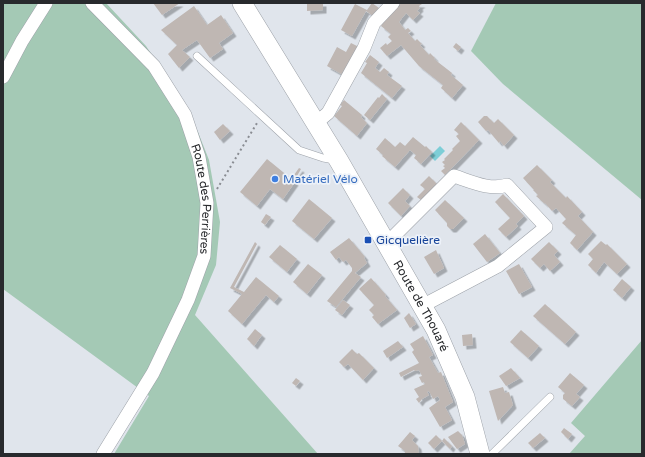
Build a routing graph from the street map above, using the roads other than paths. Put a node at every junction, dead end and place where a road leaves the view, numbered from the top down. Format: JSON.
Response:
{"nodes":[{"id":1,"x":46,"y":3,"type":"edge"},
{"id":2,"x":92,"y":3,"type":"edge"},
{"id":3,"x":242,"y":3,"type":"edge"},
{"id":4,"x":393,"y":3,"type":"edge"},
{"id":5,"x":197,"y":56,"type":"dead end"},
{"id":6,"x":3,"y":77,"type":"edge"},
{"id":7,"x":316,"y":123,"type":"junction"},
{"id":8,"x":339,"y":161,"type":"junction"},
{"id":9,"x":386,"y":244,"type":"junction"},
{"id":10,"x":422,"y":306,"type":"junction"},
{"id":11,"x":550,"y":397,"type":"dead end"},
{"id":12,"x":103,"y":454,"type":"edge"},
{"id":13,"x":480,"y":454,"type":"edge"},
{"id":14,"x":492,"y":454,"type":"edge"}],
"edges":[{"from":1,"to":6,"type":"street"},
{"from":2,"to":12,"type":"street","name":"Route des Perrières"},
{"from":3,"to":7,"type":"street","name":"Route de Thouaré"},
{"from":4,"to":7,"type":"street"},
{"from":5,"to":8,"type":"lane"},
{"from":7,"to":8,"type":"street","name":"Route de Thouaré"},
{"from":8,"to":9,"type":"street","name":"Route de Thouaré"},
{"from":9,"to":10,"type":"street","name":"Route de Thouaré"},
{"from":9,"to":10,"type":"street"},
{"from":10,"to":13,"type":"street","name":"Route de Thouaré"},
{"from":11,"to":14,"type":"lane"}]}
